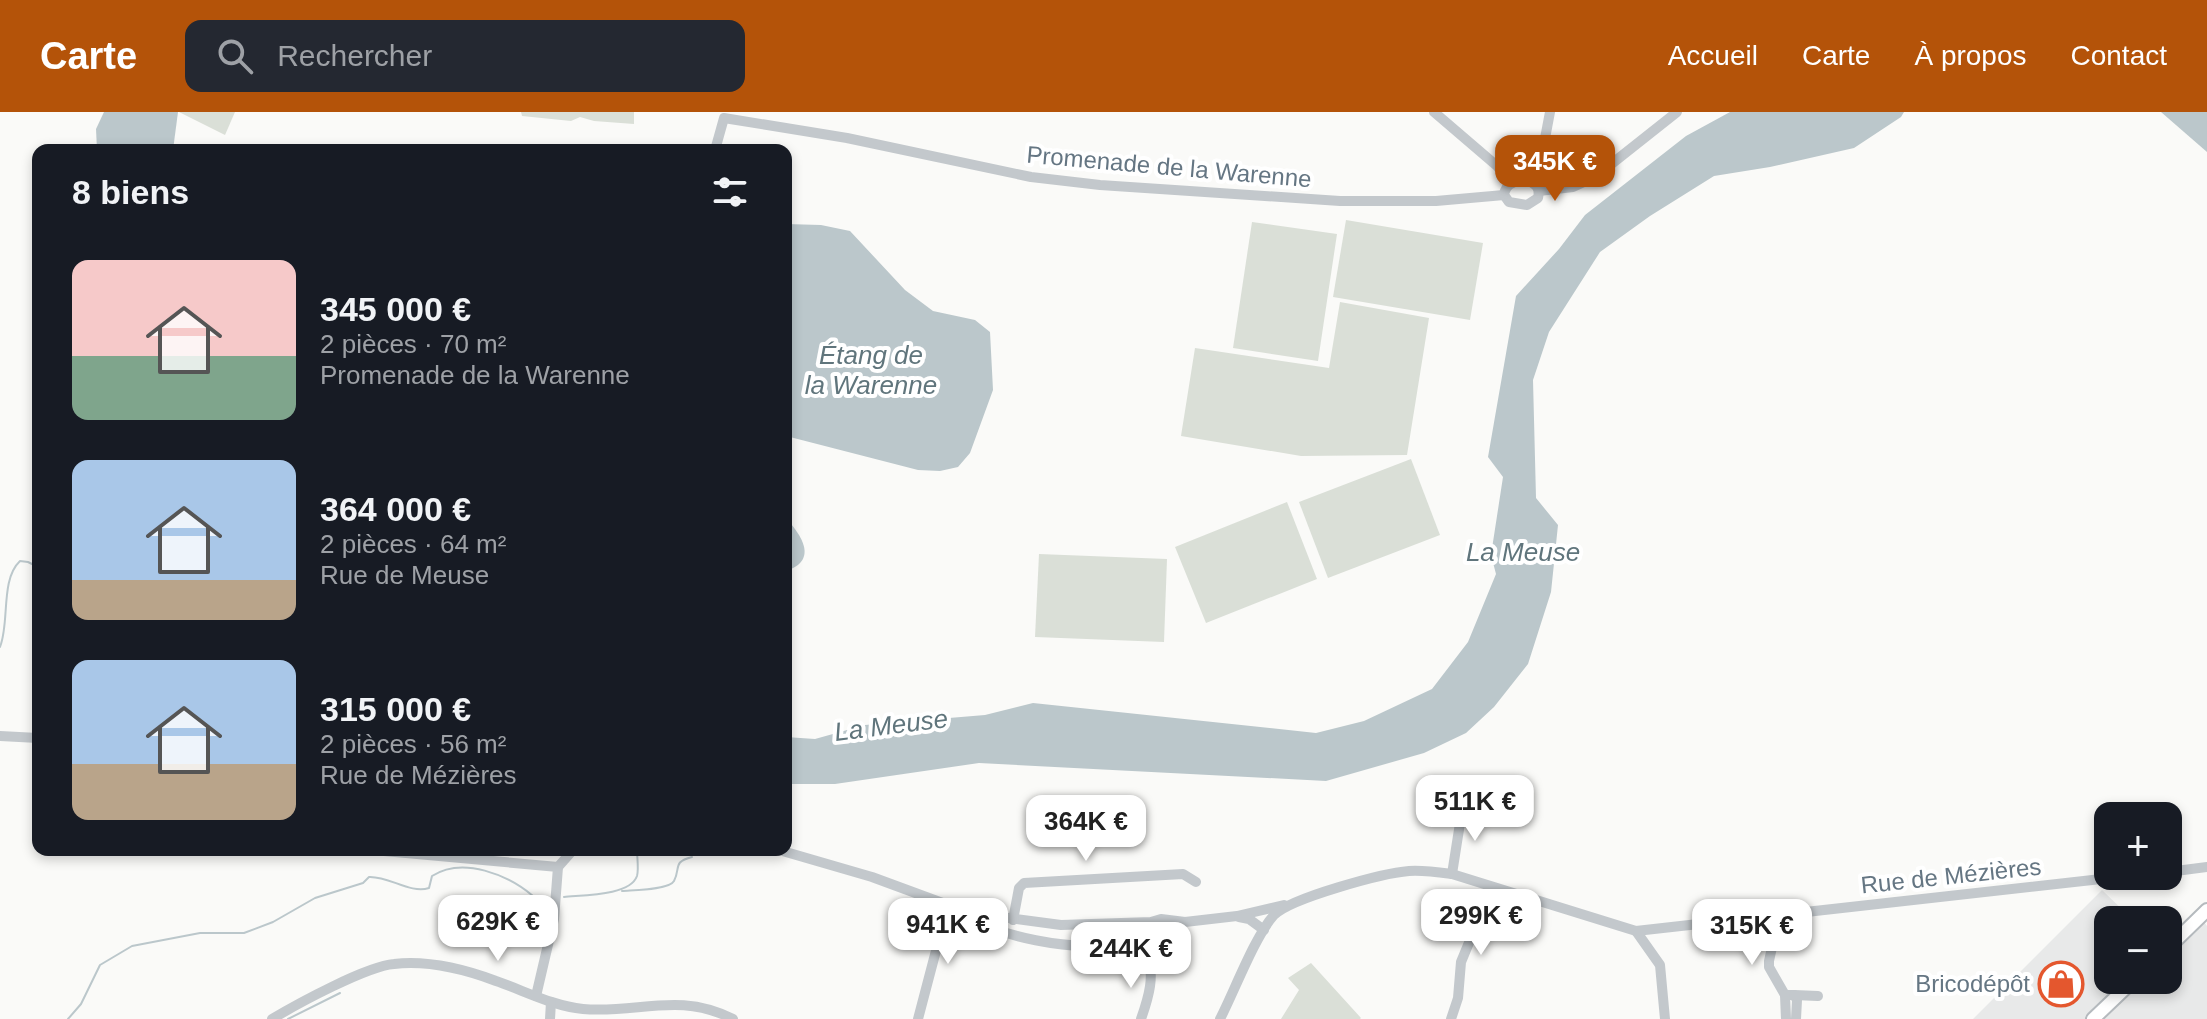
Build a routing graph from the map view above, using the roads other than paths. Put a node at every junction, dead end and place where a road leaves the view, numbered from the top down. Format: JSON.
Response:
{"nodes":[{"id":1,"x":1434,"y":112,"type":"edge"},
{"id":2,"x":1550,"y":112,"type":"edge"},
{"id":3,"x":1677,"y":112,"type":"edge"},
{"id":4,"x":717,"y":144,"type":"edge"},
{"id":5,"x":1531,"y":182,"type":"junction"},
{"id":6,"x":1512,"y":183,"type":"junction"},
{"id":7,"x":1539,"y":191,"type":"junction"},
{"id":8,"x":1504,"y":195,"type":"junction"},
{"id":9,"x":0,"y":736,"type":"edge"},
{"id":10,"x":32,"y":738,"type":"edge"},
{"id":11,"x":1463,"y":804,"type":"dead end"},
{"id":12,"x":792,"y":854,"type":"edge"},
{"id":13,"x":438,"y":856,"type":"edge"},
{"id":14,"x":568,"y":856,"type":"edge"},
{"id":15,"x":558,"y":867,"type":"junction"},
{"id":16,"x":2207,"y":867,"type":"edge"},
{"id":17,"x":2182,"y":870,"type":"edge"},
{"id":18,"x":1452,"y":874,"type":"junction"},
{"id":19,"x":2094,"y":880,"type":"edge"},
{"id":20,"x":1196,"y":882,"type":"dead end"},
{"id":21,"x":1492,"y":887,"type":"junction"},
{"id":22,"x":948,"y":905,"type":"junction"},
{"id":23,"x":1288,"y":905,"type":"junction"},
{"id":24,"x":1252,"y":913,"type":"junction"},
{"id":25,"x":2207,"y":913,"type":"edge"},
{"id":26,"x":1779,"y":915,"type":"junction"},
{"id":27,"x":1237,"y":916,"type":"junction"},
{"id":28,"x":1013,"y":920,"type":"junction"},
{"id":29,"x":1130,"y":924,"type":"junction"},
{"id":30,"x":1268,"y":924,"type":"junction"},
{"id":31,"x":1636,"y":931,"type":"junction"},
{"id":32,"x":2182,"y":935,"type":"edge"},
{"id":33,"x":1130,"y":941,"type":"junction"},
{"id":34,"x":2119,"y":994,"type":"edge"},
{"id":35,"x":1789,"y":995,"type":"junction"},
{"id":36,"x":536,"y":996,"type":"junction"},
{"id":37,"x":1818,"y":996,"type":"dead end"},
{"id":38,"x":551,"y":1002,"type":"junction"},
{"id":39,"x":272,"y":1019,"type":"edge"},
{"id":40,"x":550,"y":1019,"type":"edge"},
{"id":41,"x":733,"y":1019,"type":"edge"},
{"id":42,"x":918,"y":1019,"type":"edge"},
{"id":43,"x":1141,"y":1019,"type":"edge"},
{"id":44,"x":1220,"y":1019,"type":"edge"},
{"id":45,"x":1451,"y":1019,"type":"edge"},
{"id":46,"x":1665,"y":1019,"type":"edge"},
{"id":47,"x":1786,"y":1019,"type":"edge"},
{"id":48,"x":1796,"y":1019,"type":"edge"},
{"id":49,"x":2093,"y":1019,"type":"edge"}],
"edges":[{"from":1,"to":6,"type":"street"},
{"from":2,"to":5,"type":"street"},
{"from":3,"to":7,"type":"street"},
{"from":4,"to":8,"type":"street","name":"Promenade de la Warenne"},
{"from":5,"to":6,"type":"street"},
{"from":5,"to":7,"type":"street"},
{"from":6,"to":8,"type":"street"},
{"from":7,"to":8,"type":"street"},
{"from":9,"to":10,"type":"street"},
{"from":11,"to":18,"type":"street"},
{"from":12,"to":22,"type":"street"},
{"from":13,"to":15,"type":"street"},
{"from":14,"to":15,"type":"street"},
{"from":15,"to":36,"type":"street"},
{"from":16,"to":17,"type":"street"},
{"from":18,"to":21,"type":"street","name":"Rue de Mézières"},
{"from":18,"to":23,"type":"street","name":"Rue de Mézières"},
{"from":19,"to":26,"type":"street","name":"Rue de Mézières"},
{"from":20,"to":28,"type":"street"},
{"from":21,"to":31,"type":"street","name":"Rue de Mézières"},
{"from":21,"to":45,"type":"street"},
{"from":22,"to":28,"type":"street"},
{"from":22,"to":33,"type":"street"},
{"from":22,"to":42,"type":"street"},
{"from":23,"to":24,"type":"street"},
{"from":23,"to":30,"type":"street","name":"Rue de Mézières"},
{"from":24,"to":27,"type":"street"},
{"from":24,"to":30,"type":"street"},
{"from":25,"to":32,"type":"main road"},
{"from":26,"to":31,"type":"street","name":"Rue de Mézières"},
{"from":26,"to":35,"type":"street"},
{"from":27,"to":29,"type":"street"},
{"from":27,"to":30,"type":"street"},
{"from":28,"to":29,"type":"street"},
{"from":29,"to":33,"type":"street"},
{"from":30,"to":44,"type":"street"},
{"from":31,"to":46,"type":"street"},
{"from":33,"to":43,"type":"street"},
{"from":34,"to":49,"type":"main road"},
{"from":35,"to":37,"type":"street"},
{"from":35,"to":47,"type":"street"},
{"from":35,"to":48,"type":"street"},
{"from":36,"to":38,"type":"street"},
{"from":36,"to":39,"type":"street"},
{"from":38,"to":40,"type":"street"},
{"from":38,"to":41,"type":"street"}]}
